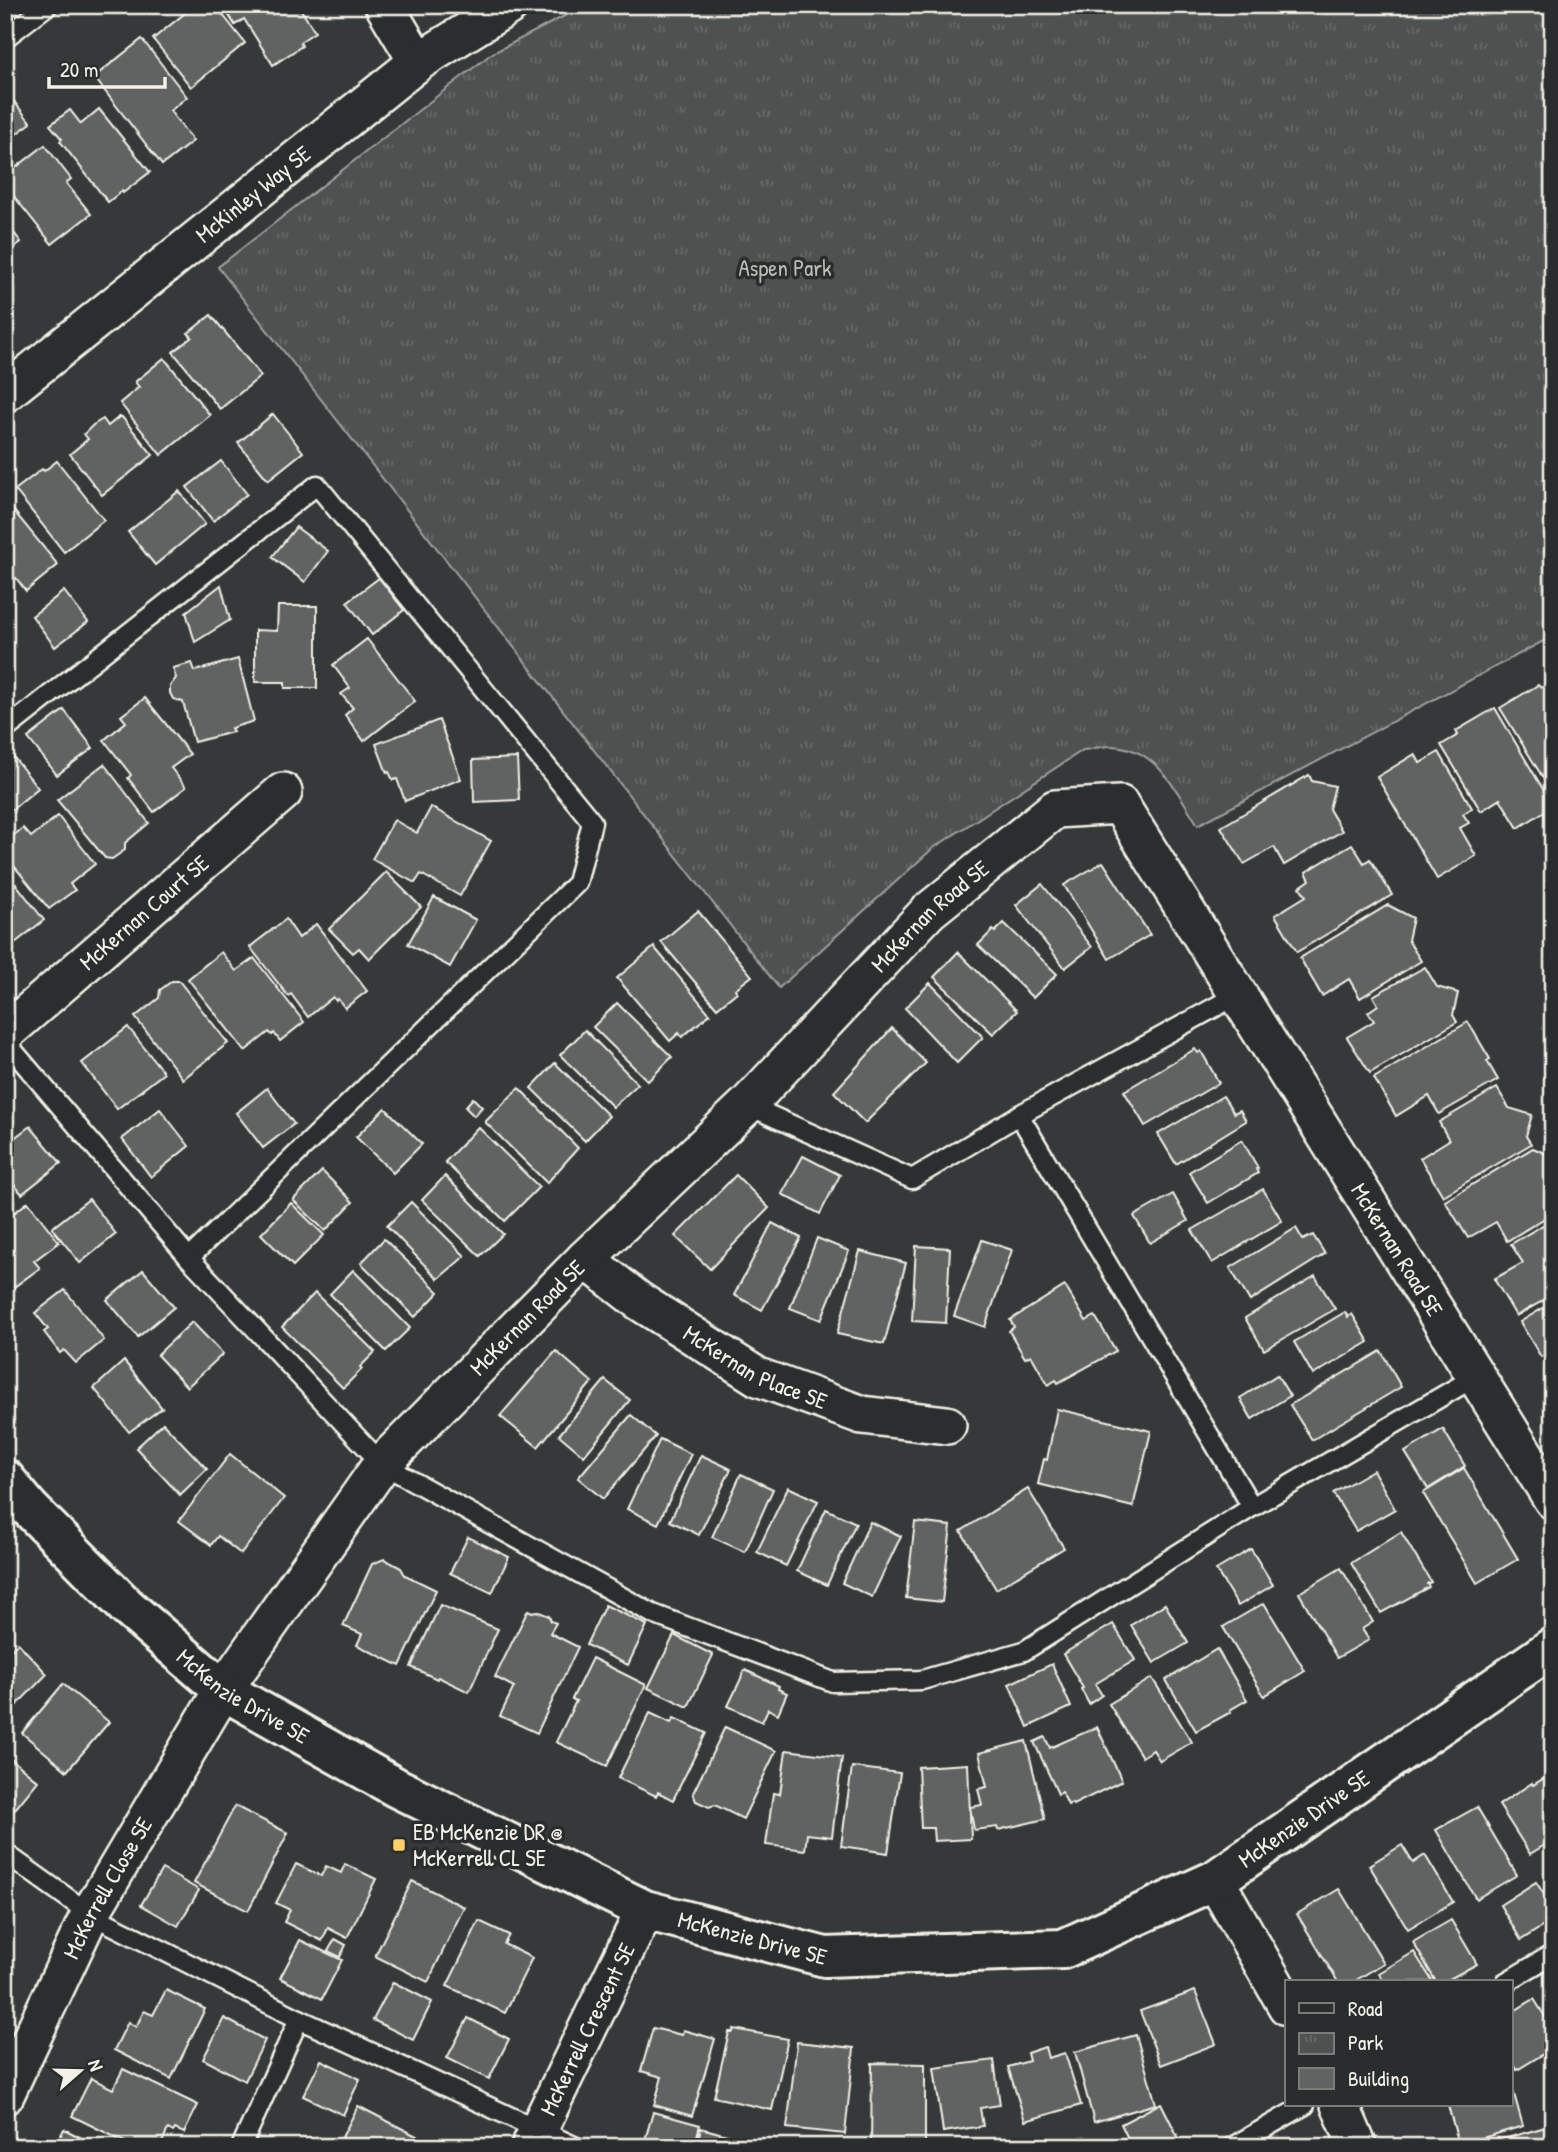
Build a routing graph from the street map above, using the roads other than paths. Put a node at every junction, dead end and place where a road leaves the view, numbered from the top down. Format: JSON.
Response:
{"nodes":[{"id":1,"x":48,"y":5,"type":"edge"},
{"id":2,"x":384,"y":5,"type":"edge"},
{"id":3,"x":510,"y":5,"type":"edge"},
{"id":4,"x":5,"y":38,"type":"edge"},
{"id":5,"x":418,"y":62,"type":"junction"},
{"id":6,"x":5,"y":393,"type":"edge"},
{"id":7,"x":5,"y":730,"type":"edge"},
{"id":8,"x":284,"y":792,"type":"dead end"},
{"id":9,"x":1239,"y":994,"type":"junction"},
{"id":10,"x":5,"y":1033,"type":"edge"},
{"id":11,"x":5,"y":1041,"type":"edge"},
{"id":12,"x":747,"y":1104,"type":"junction"},
{"id":13,"x":1019,"y":1115,"type":"junction"},
{"id":14,"x":189,"y":1258,"type":"junction"},
{"id":15,"x":585,"y":1259,"type":"junction"},
{"id":16,"x":1475,"y":1377,"type":"junction"},
{"id":17,"x":947,"y":1425,"type":"dead end"},
{"id":18,"x":382,"y":1464,"type":"junction"},
{"id":19,"x":5,"y":1479,"type":"edge"},
{"id":20,"x":1553,"y":1500,"type":"edge"},
{"id":21,"x":1252,"y":1507,"type":"junction"},
{"id":22,"x":1553,"y":1647,"type":"edge"},
{"id":23,"x":223,"y":1690,"type":"junction"},
{"id":24,"x":5,"y":1853,"type":"edge"},
{"id":25,"x":1215,"y":1880,"type":"junction"},
{"id":26,"x":645,"y":1910,"type":"junction"},
{"id":27,"x":90,"y":1914,"type":"junction"},
{"id":28,"x":1548,"y":1957,"type":"edge"},
{"id":29,"x":1553,"y":1976,"type":"edge"},
{"id":30,"x":1509,"y":1980,"type":"edge"},
{"id":31,"x":1285,"y":2002,"type":"edge"},
{"id":32,"x":299,"y":2019,"type":"junction"},
{"id":33,"x":5,"y":2095,"type":"edge"},
{"id":34,"x":1303,"y":2106,"type":"edge"},
{"id":35,"x":1340,"y":2106,"type":"edge"},
{"id":36,"x":535,"y":2138,"type":"edge"},
{"id":37,"x":240,"y":2147,"type":"edge"},
{"id":38,"x":576,"y":2147,"type":"edge"},
{"id":39,"x":1232,"y":2147,"type":"edge"},
{"id":40,"x":1358,"y":2147,"type":"edge"}],
"edges":[{"from":1,"to":4,"type":"lane"},
{"from":2,"to":5,"type":"street"},
{"from":3,"to":5,"type":"street","name":"McKinley Way SE"},
{"from":5,"to":6,"type":"street","name":"McKinley Way SE"},
{"from":7,"to":14,"type":"lane"},
{"from":8,"to":10,"type":"street","name":"McKernan Court SE"},
{"from":9,"to":12,"type":"street","name":"McKernan Road SE"},
{"from":9,"to":13,"type":"lane"},
{"from":9,"to":16,"type":"street","name":"McKernan Road SE"},
{"from":11,"to":14,"type":"lane"},
{"from":12,"to":13,"type":"lane"},
{"from":12,"to":15,"type":"street","name":"McKernan Road SE"},
{"from":13,"to":21,"type":"lane"},
{"from":14,"to":18,"type":"lane"},
{"from":15,"to":17,"type":"street","name":"McKernan Place SE"},
{"from":15,"to":18,"type":"street","name":"McKernan Road SE"},
{"from":16,"to":20,"type":"street","name":"McKernan Road SE"},
{"from":16,"to":21,"type":"lane"},
{"from":18,"to":21,"type":"lane"},
{"from":18,"to":23,"type":"street","name":"McKernan Road SE"},
{"from":19,"to":23,"type":"street","name":"McKenzie Drive SE"},
{"from":22,"to":25,"type":"street","name":"McKenzie Drive SE"},
{"from":23,"to":26,"type":"street","name":"McKenzie Drive SE"},
{"from":23,"to":27,"type":"street","name":"McKerrell Close SE"},
{"from":24,"to":27,"type":"lane"},
{"from":25,"to":26,"type":"street","name":"McKenzie Drive SE"},
{"from":25,"to":31,"type":"street"},
{"from":26,"to":36,"type":"street","name":"McKerrell Crescent SE"},
{"from":27,"to":32,"type":"lane"},
{"from":27,"to":33,"type":"street","name":"McKerrell Close SE"},
{"from":28,"to":29,"type":"lane"},
{"from":28,"to":30,"type":"lane"},
{"from":32,"to":36,"type":"lane"},
{"from":32,"to":37,"type":"lane"},
{"from":34,"to":39,"type":"lane"},
{"from":35,"to":40,"type":"street"},
{"from":36,"to":38,"type":"lane"}]}
